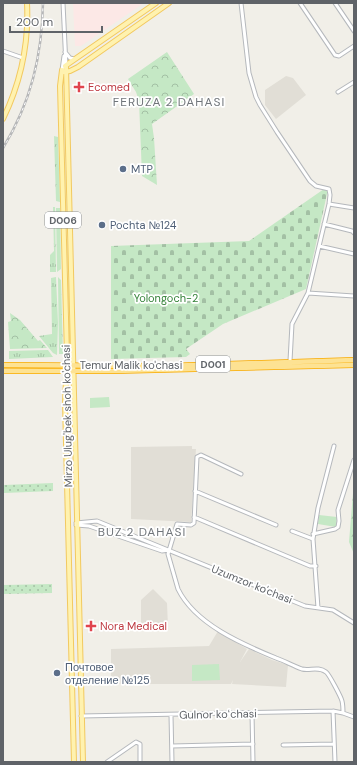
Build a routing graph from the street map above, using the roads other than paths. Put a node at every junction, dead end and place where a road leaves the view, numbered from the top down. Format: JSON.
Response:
{"nodes":[{"id":1,"x":27,"y":3,"type":"edge"},
{"id":2,"x":63,"y":3,"type":"edge"},
{"id":3,"x":156,"y":3,"type":"edge"},
{"id":4,"x":169,"y":3,"type":"edge"},
{"id":5,"x":241,"y":3,"type":"edge"},
{"id":6,"x":300,"y":3,"type":"edge"},
{"id":7,"x":335,"y":3,"type":"edge"},
{"id":8,"x":137,"y":16,"type":"junction"},
{"id":9,"x":141,"y":23,"type":"junction"},
{"id":10,"x":354,"y":31,"type":"edge"},
{"id":11,"x":354,"y":46,"type":"edge"},
{"id":12,"x":64,"y":48,"type":"junction"},
{"id":13,"x":3,"y":51,"type":"edge"},
{"id":14,"x":23,"y":58,"type":"junction"},
{"id":15,"x":76,"y":59,"type":"junction"},
{"id":16,"x":66,"y":66,"type":"junction"},
{"id":17,"x":66,"y":73,"type":"junction"},
{"id":18,"x":354,"y":82,"type":"edge"},
{"id":19,"x":338,"y":92,"type":"dead end"},
{"id":20,"x":3,"y":118,"type":"edge"},
{"id":21,"x":329,"y":204,"type":"junction"},
{"id":22,"x":354,"y":208,"type":"edge"},
{"id":23,"x":324,"y":224,"type":"junction"},
{"id":24,"x":354,"y":233,"type":"edge"},
{"id":25,"x":318,"y":246,"type":"junction"},
{"id":26,"x":354,"y":254,"type":"edge"},
{"id":27,"x":308,"y":293,"type":"junction"},
{"id":28,"x":354,"y":296,"type":"edge"},
{"id":29,"x":65,"y":306,"type":"junction"},
{"id":30,"x":72,"y":306,"type":"junction"},
{"id":31,"x":354,"y":360,"type":"edge"},
{"id":32,"x":290,"y":361,"type":"junction"},
{"id":33,"x":66,"y":364,"type":"junction"},
{"id":34,"x":3,"y":365,"type":"edge"},
{"id":35,"x":73,"y":365,"type":"junction"},
{"id":36,"x":354,"y":365,"type":"edge"},
{"id":37,"x":3,"y":371,"type":"edge"},
{"id":38,"x":66,"y":371,"type":"junction"},
{"id":39,"x":72,"y":371,"type":"junction"},
{"id":40,"x":334,"y":446,"type":"dead end"},
{"id":41,"x":75,"y":451,"type":"junction"},
{"id":42,"x":66,"y":452,"type":"junction"},
{"id":43,"x":354,"y":460,"type":"edge"},
{"id":44,"x":352,"y":469,"type":"edge"},
{"id":45,"x":242,"y":474,"type":"dead end"},
{"id":46,"x":67,"y":484,"type":"junction"},
{"id":47,"x":75,"y":484,"type":"junction"},
{"id":48,"x":195,"y":491,"type":"junction"},
{"id":49,"x":194,"y":517,"type":"junction"},
{"id":50,"x":76,"y":524,"type":"junction"},
{"id":51,"x":276,"y":525,"type":"dead end"},
{"id":52,"x":292,"y":531,"type":"dead end"},
{"id":53,"x":313,"y":534,"type":"junction"},
{"id":54,"x":314,"y":539,"type":"junction"},
{"id":55,"x":169,"y":550,"type":"junction"},
{"id":56,"x":69,"y":566,"type":"junction"},
{"id":57,"x":78,"y":566,"type":"junction"},
{"id":58,"x":316,"y":566,"type":"junction"},
{"id":59,"x":318,"y":608,"type":"junction"},
{"id":60,"x":354,"y":623,"type":"edge"},
{"id":61,"x":333,"y":711,"type":"junction"},
{"id":62,"x":252,"y":713,"type":"junction"},
{"id":63,"x":343,"y":713,"type":"junction"},
{"id":64,"x":172,"y":715,"type":"junction"},
{"id":65,"x":81,"y":716,"type":"junction"},
{"id":66,"x":354,"y":717,"type":"edge"},
{"id":67,"x":253,"y":744,"type":"junction"},
{"id":68,"x":334,"y":744,"type":"junction"},
{"id":69,"x":283,"y":745,"type":"dead end"},
{"id":70,"x":172,"y":746,"type":"junction"},
{"id":71,"x":74,"y":762,"type":"edge"},
{"id":72,"x":83,"y":762,"type":"edge"},
{"id":73,"x":107,"y":762,"type":"edge"},
{"id":74,"x":140,"y":762,"type":"edge"},
{"id":75,"x":172,"y":762,"type":"edge"},
{"id":76,"x":253,"y":762,"type":"edge"},
{"id":77,"x":335,"y":762,"type":"edge"}],
"edges":[{"from":1,"to":14,"type":"main road"},
{"from":2,"to":12,"type":"street"},
{"from":3,"to":8,"type":"main road"},
{"from":4,"to":9,"type":"main road"},
{"from":5,"to":21,"type":"street"},
{"from":6,"to":11,"type":"street"},
{"from":7,"to":10,"type":"street"},
{"from":8,"to":9,"type":"main road"},
{"from":8,"to":15,"type":"main road"},
{"from":9,"to":17,"type":"main road"},
{"from":12,"to":15,"type":"street"},
{"from":12,"to":16,"type":"street"},
{"from":12,"to":17,"type":"street"},
{"from":13,"to":14,"type":"street"},
{"from":14,"to":20,"type":"main road"},
{"from":15,"to":16,"type":"main road"},
{"from":16,"to":17,"type":"main road"},
{"from":17,"to":29,"type":"main road","name":"Mirzo Ulug'bek shoh ko'chasi","number":"D006"},
{"from":17,"to":30,"type":"main road","name":"Mirzo Ulug'bek shoh ko'chasi","number":"D006"},
{"from":18,"to":19,"type":"street"},
{"from":21,"to":22,"type":"street"},
{"from":21,"to":23,"type":"street"},
{"from":23,"to":24,"type":"street"},
{"from":23,"to":25,"type":"street"},
{"from":25,"to":26,"type":"street"},
{"from":25,"to":27,"type":"street"},
{"from":27,"to":28,"type":"street"},
{"from":27,"to":32,"type":"street"},
{"from":29,"to":30,"type":"main road"},
{"from":29,"to":33,"type":"main road","name":"Mirzo Ulug'bek shoh ko'chasi","number":"D006"},
{"from":30,"to":35,"type":"main road","name":"Mirzo Ulug'bek shoh ko'chasi","number":"D006"},
{"from":31,"to":32,"type":"highway","name":"Temur Malik ko'chasi","number":"D001"},
{"from":32,"to":35,"type":"highway","name":"Temur Malik ko'chasi","number":"D001"},
{"from":33,"to":34,"type":"highway","name":"Temur Malik ko'chasi","number":"D001"},
{"from":33,"to":35,"type":"highway","name":"Temur Malik ko'chasi","number":"D001"},
{"from":33,"to":38,"type":"main road","name":"Mirzo Ulug'bek shoh ko'chasi"},
{"from":35,"to":39,"type":"main road","name":"Mirzo Ulug'bek shoh ko'chasi"},
{"from":36,"to":39,"type":"highway","name":"Temur Malik ko'chasi","number":"D001"},
{"from":37,"to":38,"type":"highway","name":"Temur Malik ko'chasi","number":"D001"},
{"from":38,"to":39,"type":"highway","name":"Temur Malik ko'chasi","number":"D001"},
{"from":38,"to":42,"type":"main road","name":"Mirzo Ulug'bek shoh ko'chasi"},
{"from":39,"to":41,"type":"main road","name":"Mirzo Ulug'bek shoh ko'chasi"},
{"from":40,"to":53,"type":"street"},
{"from":41,"to":42,"type":"main road"},
{"from":41,"to":47,"type":"main road","name":"Mirzo Ulug'bek shoh ko'chasi"},
{"from":42,"to":46,"type":"main road","name":"Mirzo Ulug'bek shoh ko'chasi"},
{"from":43,"to":44,"type":"street"},
{"from":44,"to":53,"type":"street"},
{"from":45,"to":48,"type":"street"},
{"from":46,"to":47,"type":"main road"},
{"from":46,"to":56,"type":"main road","name":"Mirzo Ulug'bek shoh ko'chasi"},
{"from":47,"to":50,"type":"main road","name":"Mirzo Ulug'bek shoh ko'chasi"},
{"from":48,"to":49,"type":"street"},
{"from":48,"to":51,"type":"street"},
{"from":49,"to":55,"type":"street"},
{"from":49,"to":58,"type":"street"},
{"from":50,"to":55,"type":"street","name":"Uzumzor ko'chasi"},
{"from":50,"to":55,"type":"street","name":"Uzumzor ko'chasi"},
{"from":50,"to":57,"type":"main road","name":"Mirzo Ulug'bek shoh ko'chasi"},
{"from":52,"to":54,"type":"street"},
{"from":53,"to":54,"type":"street"},
{"from":54,"to":58,"type":"street"},
{"from":55,"to":59,"type":"street","name":"Uzumzor ko'chasi"},
{"from":55,"to":63,"type":"street"},
{"from":56,"to":57,"type":"main road"},
{"from":56,"to":71,"type":"main road","name":"Mirzo Ulug'bek shoh ko'chasi"},
{"from":57,"to":65,"type":"main road","name":"Mirzo Ulug'bek shoh ko'chasi"},
{"from":58,"to":59,"type":"street"},
{"from":59,"to":60,"type":"street","name":"Uzumzor ko'chasi"},
{"from":61,"to":62,"type":"street","name":"Gulnor koʻchasi"},
{"from":61,"to":63,"type":"street","name":"Gulnor koʻchasi"},
{"from":61,"to":68,"type":"street"},
{"from":62,"to":64,"type":"street","name":"Gulnor koʻchasi"},
{"from":62,"to":67,"type":"street"},
{"from":63,"to":66,"type":"street","name":"Gulnor koʻchasi"},
{"from":64,"to":65,"type":"street","name":"Gulnor koʻchasi"},
{"from":64,"to":70,"type":"street"},
{"from":65,"to":72,"type":"main road","name":"Mirzo Ulug'bek shoh ko'chasi"},
{"from":67,"to":70,"type":"street"},
{"from":67,"to":76,"type":"street"},
{"from":68,"to":69,"type":"street"},
{"from":68,"to":77,"type":"street"},
{"from":70,"to":75,"type":"street"},
{"from":73,"to":74,"type":"street"}]}
